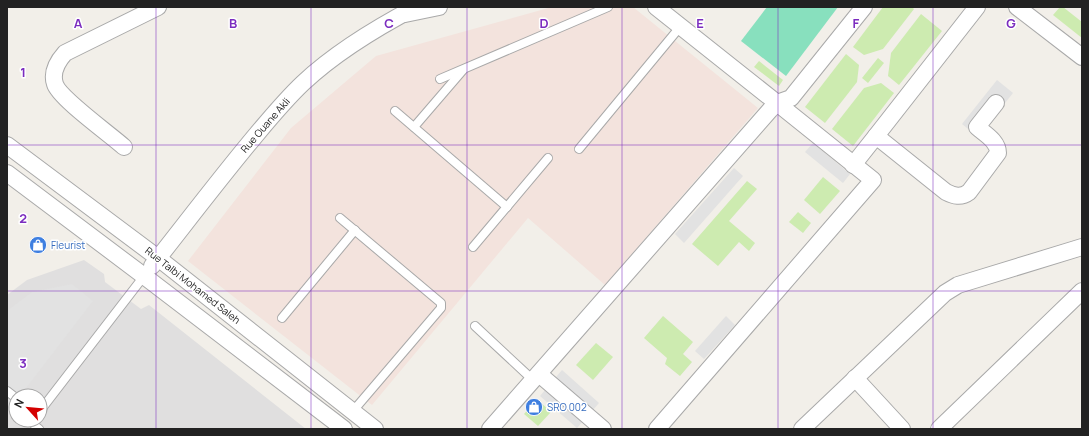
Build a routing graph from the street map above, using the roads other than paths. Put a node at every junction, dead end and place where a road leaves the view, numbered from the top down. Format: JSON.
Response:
{"nodes":[{"id":1,"x":158,"y":7,"type":"edge"},
{"id":2,"x":416,"y":7,"type":"edge"},
{"id":3,"x":439,"y":7,"type":"edge"},
{"id":4,"x":608,"y":7,"type":"edge"},
{"id":5,"x":656,"y":7,"type":"edge"},
{"id":6,"x":864,"y":7,"type":"edge"},
{"id":7,"x":977,"y":7,"type":"edge"},
{"id":8,"x":1018,"y":7,"type":"edge"},
{"id":9,"x":399,"y":16,"type":"junction"},
{"id":10,"x":680,"y":27,"type":"junction"},
{"id":11,"x":1082,"y":57,"type":"edge"},
{"id":12,"x":465,"y":68,"type":"junction"},
{"id":13,"x":440,"y":79,"type":"dead end"},
{"id":14,"x":777,"y":103,"type":"junction"},
{"id":15,"x":996,"y":103,"type":"dead end"},
{"id":16,"x":394,"y":111,"type":"dead end"},
{"id":17,"x":414,"y":127,"type":"junction"},
{"id":18,"x":876,"y":136,"type":"junction"},
{"id":19,"x":7,"y":145,"type":"edge"},
{"id":20,"x":124,"y":147,"type":"dead end"},
{"id":21,"x":578,"y":149,"type":"dead end"},
{"id":22,"x":548,"y":158,"type":"dead end"},
{"id":23,"x":854,"y":164,"type":"junction"},
{"id":24,"x":7,"y":173,"type":"edge"},
{"id":25,"x":507,"y":207,"type":"junction"},
{"id":26,"x":340,"y":218,"type":"dead end"},
{"id":27,"x":355,"y":230,"type":"junction"},
{"id":28,"x":473,"y":247,"type":"dead end"},
{"id":29,"x":1082,"y":247,"type":"edge"},
{"id":30,"x":158,"y":258,"type":"junction"},
{"id":31,"x":144,"y":276,"type":"junction"},
{"id":32,"x":1082,"y":291,"type":"edge"},
{"id":33,"x":282,"y":318,"type":"dead end"},
{"id":34,"x":475,"y":326,"type":"dead end"},
{"id":35,"x":536,"y":377,"type":"junction"},
{"id":36,"x":855,"y":378,"type":"junction"},
{"id":37,"x":48,"y":401,"type":"edge"},
{"id":38,"x":353,"y":411,"type":"junction"},
{"id":39,"x":344,"y":429,"type":"edge"},
{"id":40,"x":375,"y":429,"type":"edge"},
{"id":41,"x":490,"y":429,"type":"edge"},
{"id":42,"x":603,"y":429,"type":"edge"},
{"id":43,"x":657,"y":429,"type":"edge"},
{"id":44,"x":802,"y":429,"type":"edge"},
{"id":45,"x":902,"y":429,"type":"edge"},
{"id":46,"x":939,"y":429,"type":"edge"}],
"edges":[{"from":1,"to":20,"type":"street"},
{"from":2,"to":9,"type":"street","name":"Rue Ouane Akli"},
{"from":3,"to":9,"type":"street"},
{"from":4,"to":12,"type":"lane"},
{"from":5,"to":10,"type":"street"},
{"from":6,"to":14,"type":"street"},
{"from":7,"to":18,"type":"street"},
{"from":8,"to":11,"type":"street"},
{"from":9,"to":30,"type":"street","name":"Rue Ouane Akli"},
{"from":10,"to":14,"type":"street"},
{"from":10,"to":21,"type":"lane"},
{"from":12,"to":13,"type":"lane"},
{"from":12,"to":17,"type":"lane"},
{"from":14,"to":23,"type":"street"},
{"from":14,"to":35,"type":"street"},
{"from":15,"to":18,"type":"street"},
{"from":16,"to":17,"type":"lane"},
{"from":17,"to":25,"type":"lane"},
{"from":18,"to":23,"type":"street"},
{"from":19,"to":30,"type":"street","name":"Rue Talbi Mohamed Saleh"},
{"from":22,"to":25,"type":"lane"},
{"from":23,"to":43,"type":"street"},
{"from":24,"to":31,"type":"street"},
{"from":25,"to":28,"type":"lane"},
{"from":26,"to":27,"type":"lane"},
{"from":27,"to":33,"type":"lane"},
{"from":27,"to":38,"type":"lane"},
{"from":29,"to":36,"type":"street"},
{"from":30,"to":31,"type":"street","name":"Rue Ouane Akli"},
{"from":30,"to":38,"type":"street","name":"Rue Talbi Mohamed Saleh"},
{"from":31,"to":37,"type":"lane"},
{"from":31,"to":39,"type":"street"},
{"from":32,"to":46,"type":"street"},
{"from":34,"to":35,"type":"lane"},
{"from":35,"to":41,"type":"street"},
{"from":35,"to":42,"type":"street"},
{"from":36,"to":44,"type":"street"},
{"from":36,"to":45,"type":"street"},
{"from":38,"to":40,"type":"street","name":"Rue Talbi Mohamed Saleh"}]}
